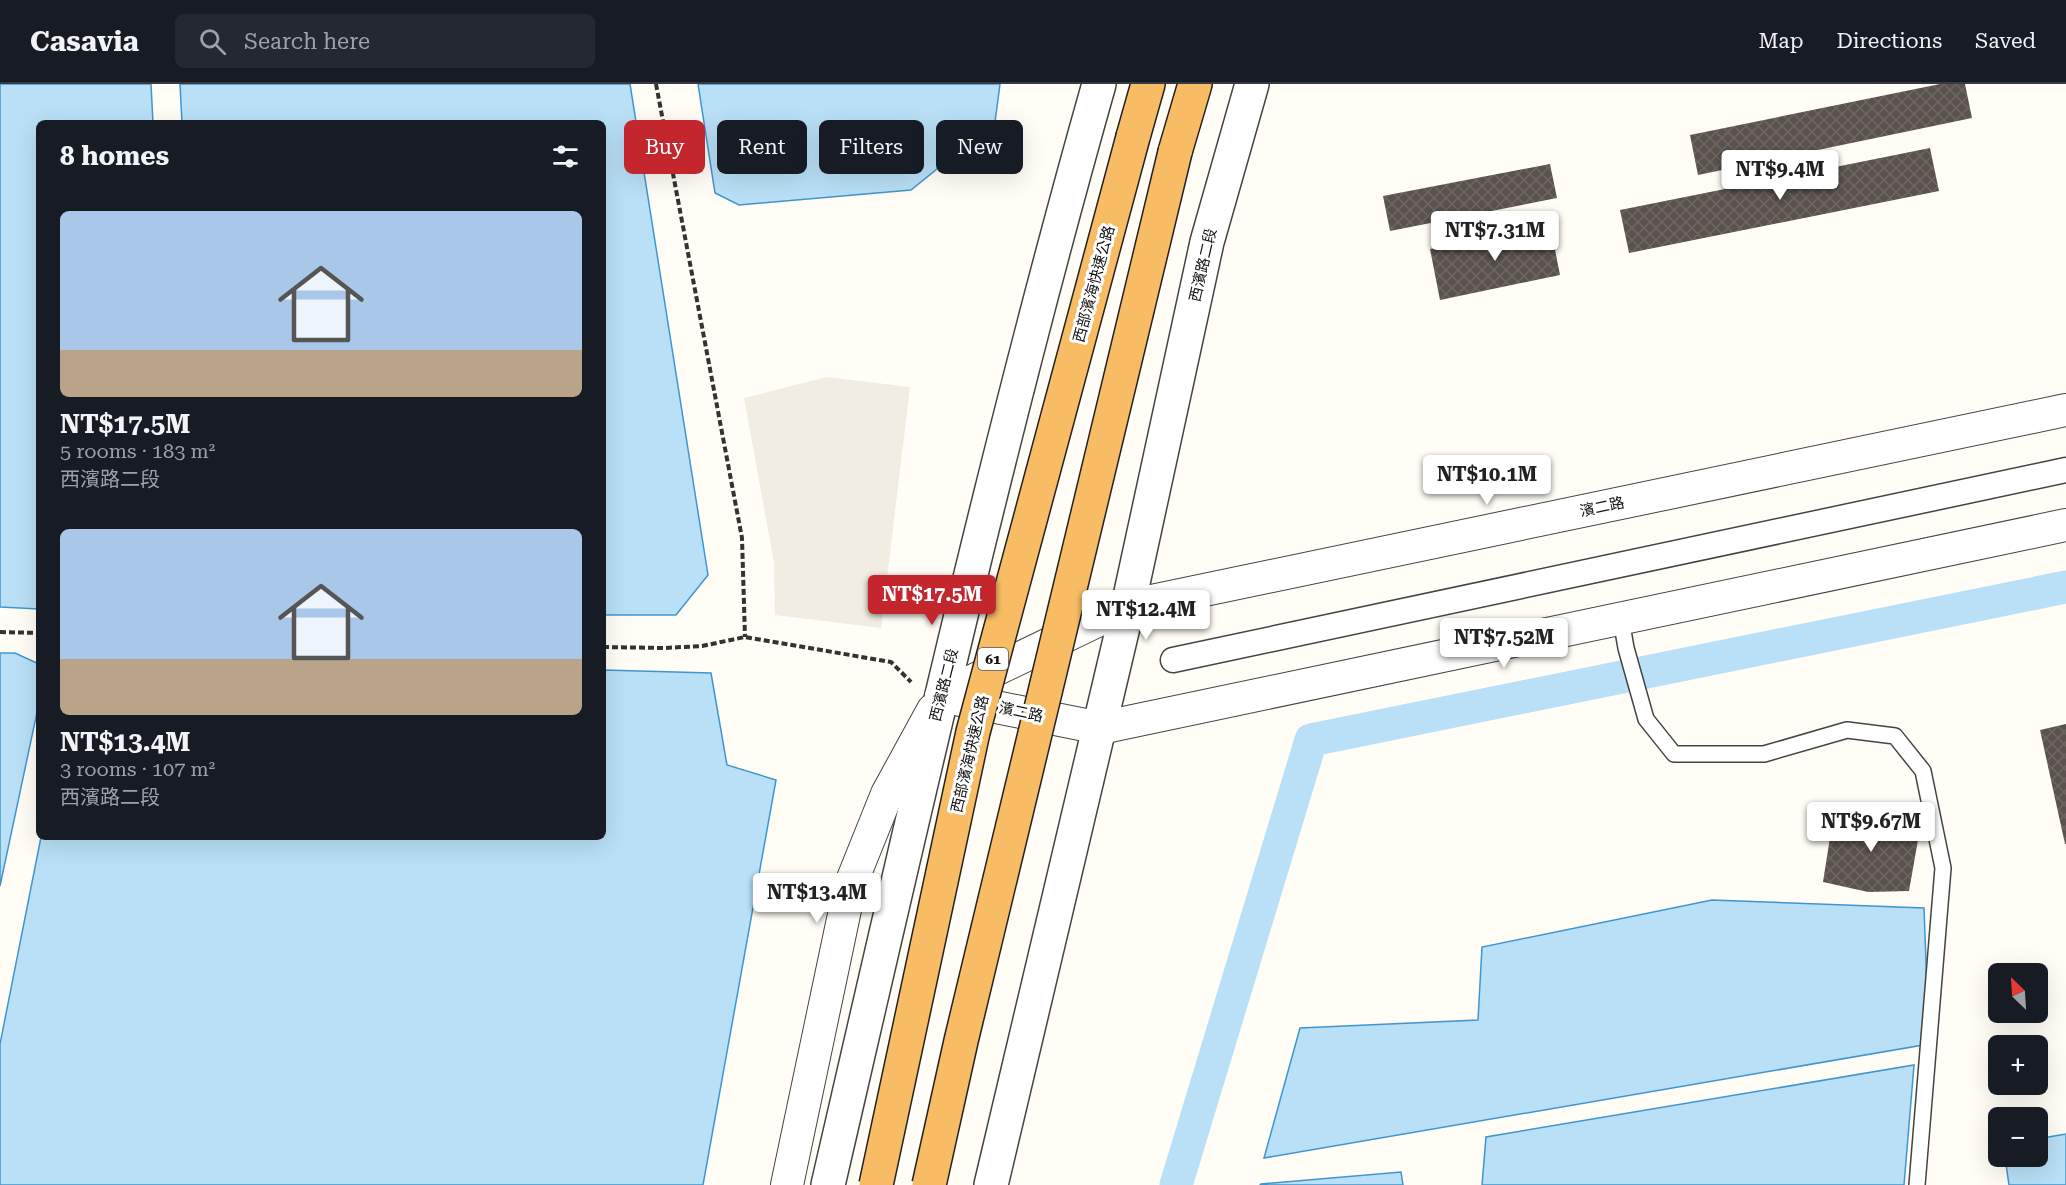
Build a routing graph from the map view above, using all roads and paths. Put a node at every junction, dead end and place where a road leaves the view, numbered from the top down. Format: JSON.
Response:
{"nodes":[{"id":1,"x":656,"y":84,"type":"edge"},
{"id":2,"x":1099,"y":84,"type":"edge"},
{"id":3,"x":1148,"y":84,"type":"edge"},
{"id":4,"x":1195,"y":84,"type":"edge"},
{"id":5,"x":1252,"y":84,"type":"edge"},
{"id":6,"x":2066,"y":411,"type":"edge"},
{"id":7,"x":2066,"y":470,"type":"edge"},
{"id":8,"x":2066,"y":525,"type":"edge"},
{"id":9,"x":1128,"y":606,"type":"junction"},
{"id":10,"x":0,"y":632,"type":"edge"},
{"id":11,"x":36,"y":633,"type":"edge"},
{"id":12,"x":1623,"y":634,"type":"junction"},
{"id":13,"x":745,"y":637,"type":"junction"},
{"id":14,"x":606,"y":647,"type":"edge"},
{"id":15,"x":1173,"y":660,"type":"dead end"},
{"id":16,"x":940,"y":696,"type":"junction"},
{"id":17,"x":1100,"y":729,"type":"junction"},
{"id":18,"x":788,"y":1185,"type":"edge"},
{"id":19,"x":828,"y":1185,"type":"edge"},
{"id":20,"x":876,"y":1185,"type":"edge"},
{"id":21,"x":929,"y":1185,"type":"edge"},
{"id":22,"x":991,"y":1185,"type":"edge"},
{"id":23,"x":1917,"y":1185,"type":"edge"}],
"edges":[{"from":1,"to":13,"type":"path"},
{"from":2,"to":16,"type":"street","name":"西濱路二段"},
{"from":3,"to":20,"type":"highway","name":"西部濱海快速公路","number":"61","bridge":true},
{"from":4,"to":21,"type":"highway","bridge":true},
{"from":5,"to":9,"type":"street","name":"西濱路二段"},
{"from":6,"to":9,"type":"street","name":"濱二路"},
{"from":7,"to":15,"type":"street"},
{"from":8,"to":12,"type":"street","name":"濱二路"},
{"from":9,"to":16,"type":"street","name":"濱二路"},
{"from":9,"to":17,"type":"street","name":"西濱路二段"},
{"from":10,"to":11,"type":"path"},
{"from":12,"to":17,"type":"street","name":"濱二路"},
{"from":12,"to":23,"type":"lane"},
{"from":13,"to":14,"type":"path"},
{"from":13,"to":16,"type":"path"},
{"from":16,"to":17,"type":"street","name":"濱二路"},
{"from":16,"to":18,"type":"street"},
{"from":16,"to":19,"type":"street","name":"西濱路二段"},
{"from":17,"to":22,"type":"street","name":"西濱路二段"}]}
